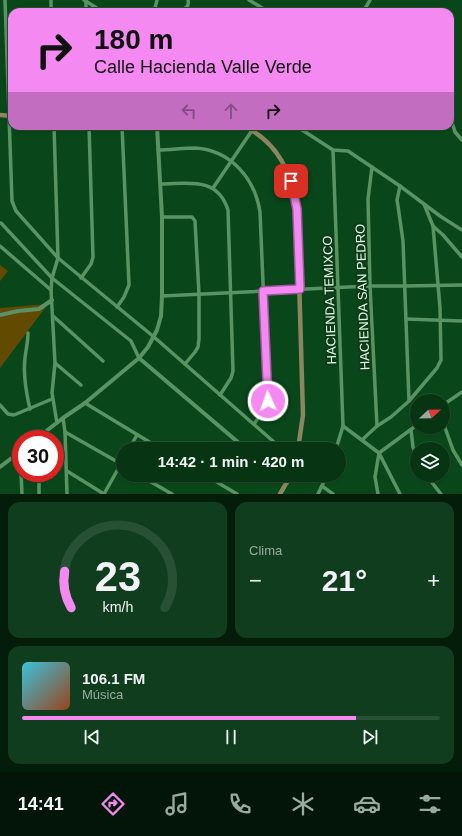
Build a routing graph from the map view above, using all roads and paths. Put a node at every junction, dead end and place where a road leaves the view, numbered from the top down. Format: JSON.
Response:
{"nodes":[{"id":1,"x":5,"y":0,"type":"edge"},
{"id":2,"x":249,"y":0,"type":"edge"},
{"id":3,"x":85,"y":1,"type":"edge"},
{"id":4,"x":96,"y":8,"type":"edge"},
{"id":5,"x":262,"y":8,"type":"edge"},
{"id":6,"x":8,"y":70,"type":"edge"},
{"id":7,"x":454,"y":129,"type":"edge"},
{"id":8,"x":11,"y":130,"type":"edge"},
{"id":9,"x":54,"y":130,"type":"edge"},
{"id":10,"x":89,"y":130,"type":"edge"},
{"id":11,"x":122,"y":130,"type":"edge"},
{"id":12,"x":157,"y":130,"type":"edge"},
{"id":13,"x":302,"y":130,"type":"edge"},
{"id":14,"x":252,"y":131,"type":"joint"},
{"id":15,"x":462,"y":140,"type":"edge"},
{"id":16,"x":158,"y":150,"type":"junction"},
{"id":17,"x":333,"y":150,"type":"junction"},
{"id":18,"x":232,"y":160,"type":"junction"},
{"id":19,"x":372,"y":167,"type":"junction"},
{"id":20,"x":160,"y":184,"type":"junction"},
{"id":21,"x":400,"y":186,"type":"junction"},
{"id":22,"x":214,"y":188,"type":"junction"},
{"id":23,"x":424,"y":204,"type":"junction"},
{"id":24,"x":162,"y":217,"type":"junction"},
{"id":25,"x":1,"y":224,"type":"edge"},
{"id":26,"x":433,"y":226,"type":"junction"},
{"id":27,"x":462,"y":230,"type":"edge"},
{"id":28,"x":0,"y":246,"type":"edge"},
{"id":29,"x":462,"y":257,"type":"edge"},
{"id":30,"x":58,"y":258,"type":"junction"},
{"id":31,"x":52,"y":278,"type":"junction"},
{"id":32,"x":81,"y":278,"type":"junction"},
{"id":33,"x":437,"y":285,"type":"junction"},
{"id":34,"x":462,"y":285,"type":"edge"},
{"id":35,"x":370,"y":286,"type":"junction"},
{"id":36,"x":405,"y":286,"type":"junction"},
{"id":37,"x":338,"y":288,"type":"junction"},
{"id":38,"x":300,"y":289,"type":"junction"},
{"id":39,"x":51,"y":290,"type":"junction"},
{"id":40,"x":263,"y":291,"type":"junction"},
{"id":41,"x":230,"y":293,"type":"junction"},
{"id":42,"x":199,"y":294,"type":"junction"},
{"id":43,"x":162,"y":296,"type":"junction"},
{"id":44,"x":52,"y":300,"type":"junction"},
{"id":45,"x":116,"y":307,"type":"junction"},
{"id":46,"x":0,"y":314,"type":"edge"},
{"id":47,"x":53,"y":316,"type":"junction"},
{"id":48,"x":406,"y":319,"type":"junction"},
{"id":49,"x":440,"y":321,"type":"junction"},
{"id":50,"x":462,"y":321,"type":"edge"},
{"id":51,"x":28,"y":333,"type":"dead end"},
{"id":52,"x":154,"y":337,"type":"junction"},
{"id":53,"x":139,"y":358,"type":"junction"},
{"id":54,"x":103,"y":360,"type":"dead end"},
{"id":55,"x":55,"y":363,"type":"junction"},
{"id":56,"x":185,"y":364,"type":"junction"},
{"id":57,"x":81,"y":385,"type":"dead end"},
{"id":58,"x":462,"y":392,"type":"edge"},
{"id":59,"x":220,"y":395,"type":"junction"},
{"id":60,"x":52,"y":399,"type":"junction"},
{"id":61,"x":409,"y":401,"type":"junction"},
{"id":62,"x":450,"y":401,"type":"edge"},
{"id":63,"x":85,"y":403,"type":"junction"},
{"id":64,"x":0,"y":405,"type":"edge"},
{"id":65,"x":30,"y":409,"type":"junction"},
{"id":66,"x":63,"y":418,"type":"junction"},
{"id":67,"x":57,"y":422,"type":"junction"},
{"id":68,"x":254,"y":424,"type":"junction"},
{"id":69,"x":343,"y":426,"type":"junction"},
{"id":70,"x":377,"y":426,"type":"junction"},
{"id":71,"x":48,"y":430,"type":"edge"},
{"id":72,"x":410,"y":431,"type":"edge"},
{"id":73,"x":65,"y":432,"type":"junction"},
{"id":74,"x":447,"y":434,"type":"edge"},
{"id":75,"x":137,"y":435,"type":"junction"},
{"id":76,"x":362,"y":440,"type":"junction"},
{"id":77,"x":133,"y":442,"type":"edge"},
{"id":78,"x":149,"y":442,"type":"edge"},
{"id":79,"x":238,"y":442,"type":"edge"},
{"id":80,"x":274,"y":442,"type":"edge"},
{"id":81,"x":299,"y":442,"type":"edge"},
{"id":82,"x":338,"y":442,"type":"edge"},
{"id":83,"x":379,"y":453,"type":"junction"},
{"id":84,"x":12,"y":457,"type":"edge"},
{"id":85,"x":116,"y":460,"type":"edge"},
{"id":86,"x":462,"y":465,"type":"edge"},
{"id":87,"x":0,"y":467,"type":"edge"},
{"id":88,"x":67,"y":471,"type":"junction"},
{"id":89,"x":116,"y":473,"type":"edge"},
{"id":90,"x":21,"y":482,"type":"edge"},
{"id":91,"x":39,"y":482,"type":"edge"},
{"id":92,"x":151,"y":482,"type":"edge"},
{"id":93,"x":219,"y":482,"type":"edge"},
{"id":94,"x":324,"y":482,"type":"edge"},
{"id":95,"x":432,"y":482,"type":"edge"},
{"id":96,"x":287,"y":483,"type":"edge"},
{"id":97,"x":322,"y":486,"type":"junction"},
{"id":98,"x":22,"y":494,"type":"edge"},
{"id":99,"x":39,"y":494,"type":"edge"},
{"id":100,"x":67,"y":494,"type":"edge"},
{"id":101,"x":104,"y":494,"type":"edge"},
{"id":102,"x":172,"y":494,"type":"edge"},
{"id":103,"x":236,"y":494,"type":"edge"},
{"id":104,"x":280,"y":494,"type":"edge"},
{"id":105,"x":318,"y":494,"type":"edge"},
{"id":106,"x":333,"y":494,"type":"edge"},
{"id":107,"x":378,"y":494,"type":"edge"},
{"id":108,"x":400,"y":494,"type":"edge"},
{"id":109,"x":441,"y":494,"type":"edge"}],
"edges":[{"from":1,"to":6,"type":"street"},
{"from":2,"to":5,"type":"street"},
{"from":3,"to":4,"type":"street"},
{"from":7,"to":15,"type":"street"},
{"from":8,"to":30,"type":"street"},
{"from":9,"to":30,"type":"street"},
{"from":10,"to":32,"type":"street"},
{"from":11,"to":45,"type":"street"},
{"from":12,"to":16,"type":"street"},
{"from":13,"to":17,"type":"street"},
{"from":14,"to":18,"type":"street"},
{"from":14,"to":38,"type":"main road"},
{"from":16,"to":18,"type":"street"},
{"from":16,"to":20,"type":"street"},
{"from":17,"to":19,"type":"street"},
{"from":17,"to":37,"type":"street","name":"HACIENDA TEMIXCO"},
{"from":18,"to":22,"type":"street"},
{"from":18,"to":40,"type":"street"},
{"from":19,"to":21,"type":"street"},
{"from":19,"to":35,"type":"street","name":"HACIENDA SAN PEDRO"},
{"from":20,"to":22,"type":"street"},
{"from":20,"to":24,"type":"street"},
{"from":21,"to":23,"type":"street"},
{"from":21,"to":36,"type":"street"},
{"from":22,"to":41,"type":"street"},
{"from":23,"to":26,"type":"street"},
{"from":23,"to":27,"type":"street"},
{"from":24,"to":42,"type":"street"},
{"from":24,"to":43,"type":"street"},
{"from":25,"to":31,"type":"street"},
{"from":26,"to":29,"type":"street"},
{"from":26,"to":33,"type":"street"},
{"from":28,"to":39,"type":"street"},
{"from":30,"to":31,"type":"street"},
{"from":30,"to":32,"type":"street"},
{"from":31,"to":39,"type":"street"},
{"from":31,"to":53,"type":"street"},
{"from":32,"to":45,"type":"street"},
{"from":33,"to":34,"type":"street"},
{"from":33,"to":36,"type":"street"},
{"from":33,"to":49,"type":"street"},
{"from":35,"to":36,"type":"street"},
{"from":35,"to":37,"type":"street"},
{"from":35,"to":70,"type":"street","name":"HACIENDA SAN PEDRO"},
{"from":36,"to":48,"type":"street"},
{"from":37,"to":38,"type":"street"},
{"from":37,"to":69,"type":"street","name":"HACIENDA TEMIXCO"},
{"from":38,"to":40,"type":"street"},
{"from":38,"to":81,"type":"main road"},
{"from":39,"to":44,"type":"street"},
{"from":40,"to":41,"type":"street"},
{"from":40,"to":68,"type":"street"},
{"from":41,"to":42,"type":"street"},
{"from":41,"to":59,"type":"street"},
{"from":42,"to":43,"type":"street"},
{"from":42,"to":56,"type":"street"},
{"from":43,"to":52,"type":"street"},
{"from":44,"to":46,"type":"street"},
{"from":44,"to":47,"type":"street"},
{"from":45,"to":52,"type":"street"},
{"from":47,"to":54,"type":"street"},
{"from":47,"to":55,"type":"street"},
{"from":48,"to":49,"type":"street"},
{"from":48,"to":61,"type":"street"},
{"from":49,"to":50,"type":"street"},
{"from":49,"to":61,"type":"street"},
{"from":51,"to":65,"type":"street"},
{"from":52,"to":53,"type":"street"},
{"from":52,"to":56,"type":"street"},
{"from":53,"to":63,"type":"street"},
{"from":53,"to":79,"type":"street"},
{"from":55,"to":57,"type":"street"},
{"from":55,"to":60,"type":"street"},
{"from":56,"to":59,"type":"street"},
{"from":58,"to":62,"type":"street"},
{"from":59,"to":68,"type":"street"},
{"from":60,"to":65,"type":"street"},
{"from":60,"to":67,"type":"street"},
{"from":61,"to":70,"type":"street"},
{"from":63,"to":66,"type":"street"},
{"from":63,"to":75,"type":"street"},
{"from":64,"to":65,"type":"street"},
{"from":66,"to":67,"type":"street"},
{"from":66,"to":73,"type":"street"},
{"from":67,"to":71,"type":"street"},
{"from":68,"to":80,"type":"street"},
{"from":69,"to":76,"type":"street"},
{"from":69,"to":82,"type":"street","name":"HACIENDA TEMIXCO"},
{"from":70,"to":76,"type":"street"},
{"from":72,"to":83,"type":"street"},
{"from":73,"to":85,"type":"street"},
{"from":73,"to":88,"type":"street"},
{"from":74,"to":86,"type":"street"},
{"from":75,"to":77,"type":"street"},
{"from":75,"to":78,"type":"street"},
{"from":76,"to":83,"type":"street"},
{"from":83,"to":107,"type":"street"},
{"from":83,"to":108,"type":"street"},
{"from":84,"to":87,"type":"street"},
{"from":88,"to":100,"type":"street"},
{"from":88,"to":101,"type":"street"},
{"from":89,"to":101,"type":"street"},
{"from":90,"to":98,"type":"street"},
{"from":91,"to":99,"type":"street"},
{"from":92,"to":102,"type":"street"},
{"from":93,"to":103,"type":"street"},
{"from":94,"to":97,"type":"street"},
{"from":95,"to":109,"type":"street"},
{"from":96,"to":104,"type":"main road"},
{"from":97,"to":105,"type":"street"},
{"from":97,"to":106,"type":"street"}]}
